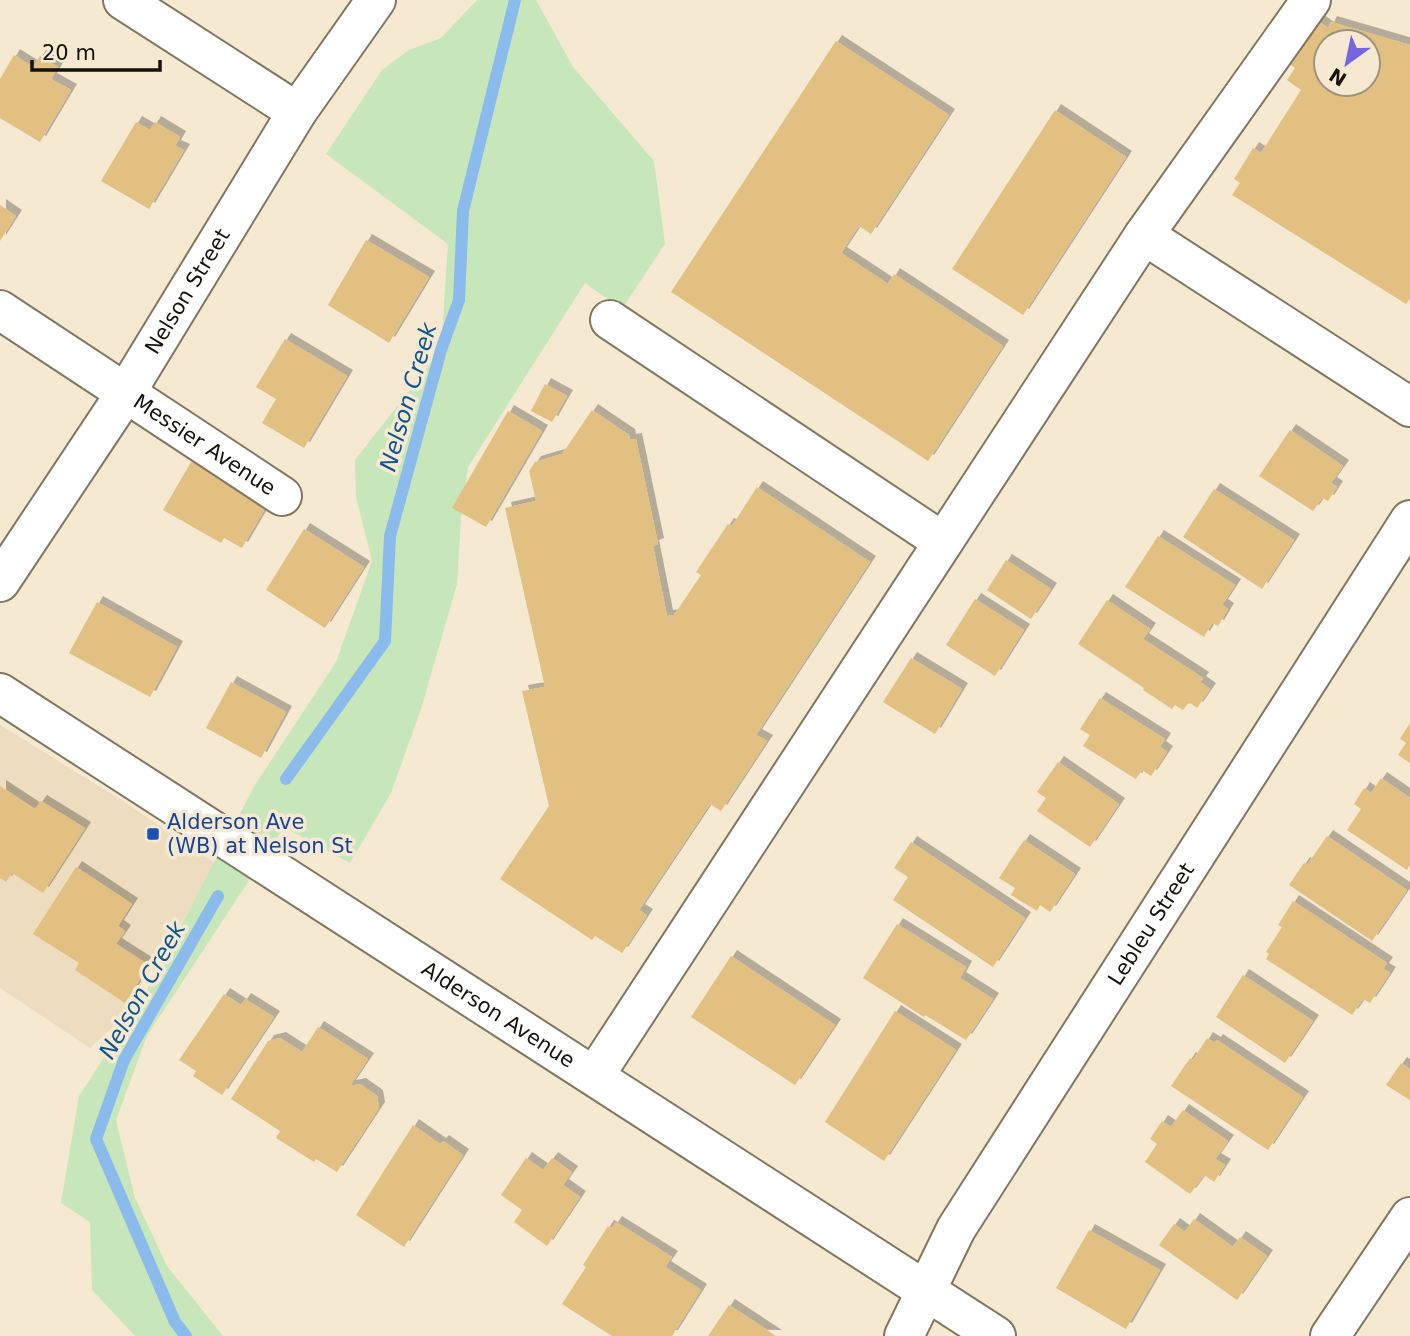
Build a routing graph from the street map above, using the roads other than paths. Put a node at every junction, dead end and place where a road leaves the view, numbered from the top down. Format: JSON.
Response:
{"nodes":[{"id":1,"x":123,"y":0,"type":"edge"},
{"id":2,"x":376,"y":0,"type":"edge"},
{"id":3,"x":1311,"y":0,"type":"edge"},
{"id":4,"x":297,"y":112,"type":"junction"},
{"id":5,"x":1144,"y":235,"type":"junction"},
{"id":6,"x":0,"y":310,"type":"edge"},
{"id":7,"x":610,"y":320,"type":"dead end"},
{"id":8,"x":125,"y":394,"type":"junction"},
{"id":9,"x":1410,"y":407,"type":"edge"},
{"id":10,"x":282,"y":496,"type":"dead end"},
{"id":11,"x":1410,"y":520,"type":"edge"},
{"id":12,"x":943,"y":542,"type":"junction"},
{"id":13,"x":0,"y":582,"type":"edge"},
{"id":14,"x":0,"y":693,"type":"edge"},
{"id":15,"x":595,"y":1075,"type":"junction"},
{"id":16,"x":1407,"y":1227,"type":"edge"},
{"id":17,"x":926,"y":1290,"type":"junction"},
{"id":18,"x":904,"y":1336,"type":"edge"},
{"id":19,"x":996,"y":1336,"type":"edge"},
{"id":20,"x":1330,"y":1336,"type":"edge"}],
"edges":[{"from":1,"to":4,"type":"street"},
{"from":2,"to":4,"type":"street","name":"Nelson Street"},
{"from":3,"to":5,"type":"street"},
{"from":4,"to":8,"type":"street","name":"Nelson Street"},
{"from":5,"to":9,"type":"street"},
{"from":5,"to":12,"type":"street"},
{"from":6,"to":8,"type":"street","name":"Messier Avenue"},
{"from":7,"to":12,"type":"street"},
{"from":8,"to":10,"type":"street","name":"Messier Avenue"},
{"from":8,"to":13,"type":"street","name":"Nelson Street"},
{"from":11,"to":17,"type":"street","name":"Lebleu Street"},
{"from":12,"to":15,"type":"street"},
{"from":14,"to":15,"type":"street","name":"Alderson Avenue"},
{"from":15,"to":17,"type":"street","name":"Alderson Avenue"},
{"from":16,"to":20,"type":"street"},
{"from":17,"to":18,"type":"street","name":"Lebleu Street"},
{"from":17,"to":19,"type":"street","name":"Alderson Avenue"}]}
